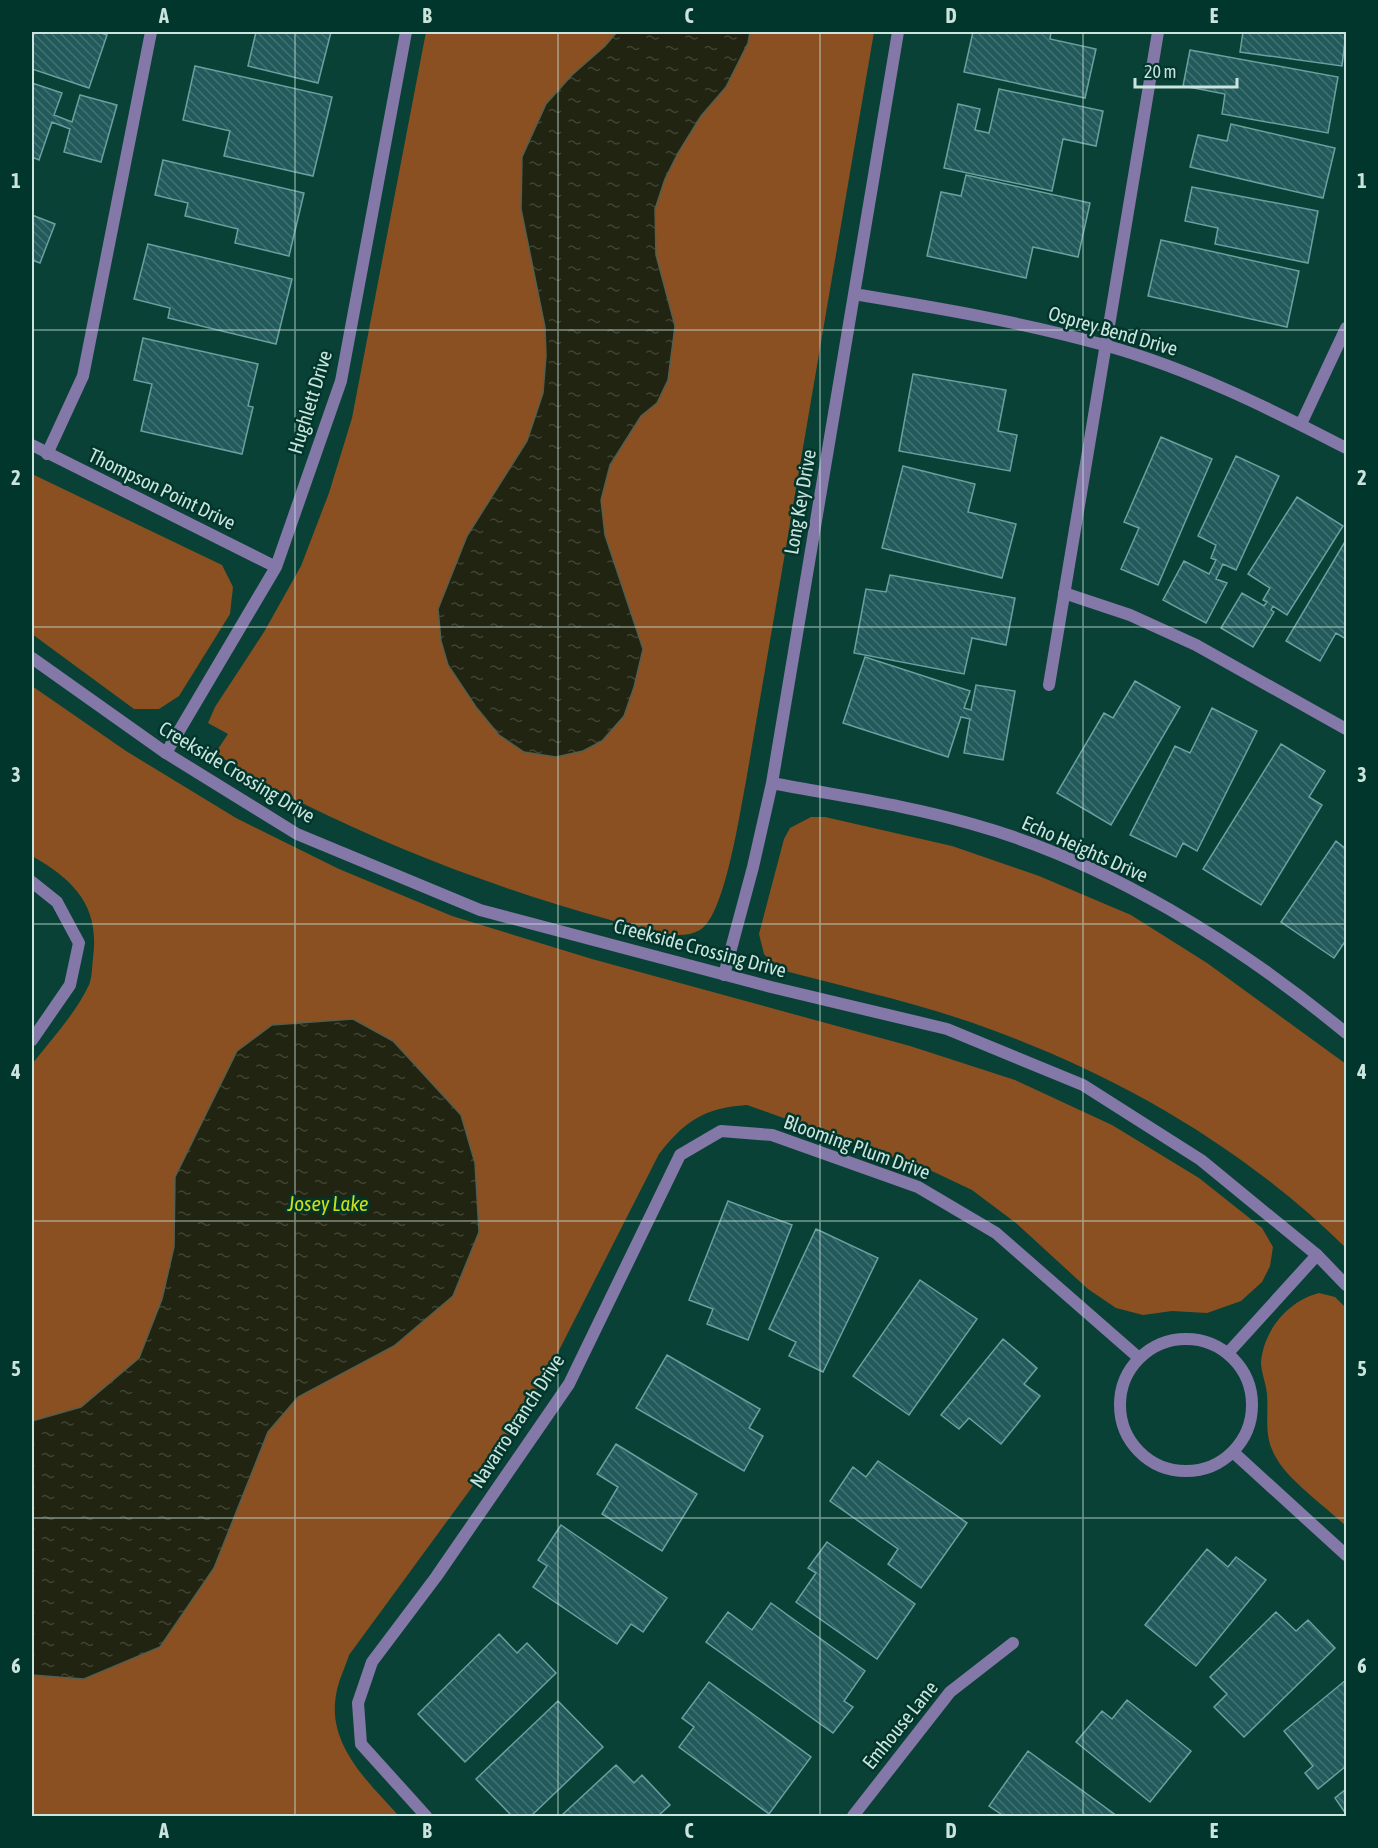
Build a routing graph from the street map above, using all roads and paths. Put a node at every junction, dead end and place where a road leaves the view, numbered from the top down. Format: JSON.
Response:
{"nodes":[{"id":1,"x":151,"y":32,"type":"edge"},
{"id":2,"x":406,"y":32,"type":"edge"},
{"id":3,"x":898,"y":32,"type":"edge"},
{"id":4,"x":1158,"y":32,"type":"edge"},
{"id":5,"x":854,"y":294,"type":"junction"},
{"id":6,"x":1347,"y":328,"type":"edge"},
{"id":7,"x":1105,"y":345,"type":"junction"},
{"id":8,"x":1301,"y":424,"type":"junction"},
{"id":9,"x":32,"y":445,"type":"edge"},
{"id":10,"x":1347,"y":448,"type":"edge"},
{"id":11,"x":47,"y":454,"type":"junction"},
{"id":12,"x":276,"y":567,"type":"junction"},
{"id":13,"x":1064,"y":593,"type":"junction"},
{"id":14,"x":32,"y":658,"type":"edge"},
{"id":15,"x":1049,"y":685,"type":"dead end"},
{"id":16,"x":1347,"y":729,"type":"edge"},
{"id":17,"x":166,"y":753,"type":"junction"},
{"id":18,"x":772,"y":783,"type":"junction"},
{"id":19,"x":32,"y":882,"type":"edge"},
{"id":20,"x":724,"y":975,"type":"junction"},
{"id":21,"x":1347,"y":1033,"type":"edge"},
{"id":22,"x":32,"y":1040,"type":"edge"},
{"id":23,"x":721,"y":1131,"type":"joint"},
{"id":24,"x":1317,"y":1255,"type":"junction"},
{"id":25,"x":1347,"y":1285,"type":"edge"},
{"id":26,"x":1228,"y":1353,"type":"junction"},
{"id":27,"x":1139,"y":1358,"type":"junction"},
{"id":28,"x":1233,"y":1452,"type":"junction"},
{"id":29,"x":1347,"y":1555,"type":"edge"},
{"id":30,"x":1014,"y":1643,"type":"dead end"},
{"id":31,"x":426,"y":1816,"type":"edge"},
{"id":32,"x":852,"y":1816,"type":"edge"}],
"edges":[{"from":1,"to":11,"type":"street"},
{"from":2,"to":12,"type":"street","name":"Hughlett Drive"},
{"from":3,"to":5,"type":"street","name":"Long Key Drive"},
{"from":4,"to":7,"type":"street"},
{"from":5,"to":7,"type":"street","name":"Osprey Bend Drive"},
{"from":5,"to":18,"type":"street","name":"Long Key Drive"},
{"from":6,"to":8,"type":"street"},
{"from":7,"to":8,"type":"street","name":"Osprey Bend Drive"},
{"from":7,"to":13,"type":"street"},
{"from":8,"to":10,"type":"street","name":"Osprey Bend Drive"},
{"from":9,"to":11,"type":"street","name":"Thompson Point Drive"},
{"from":11,"to":12,"type":"street","name":"Thompson Point Drive"},
{"from":12,"to":17,"type":"street","name":"Hughlett Drive"},
{"from":13,"to":15,"type":"street"},
{"from":13,"to":16,"type":"street"},
{"from":14,"to":17,"type":"street","name":"Creekside Crossing Drive"},
{"from":17,"to":20,"type":"street","name":"Creekside Crossing Drive"},
{"from":18,"to":20,"type":"street","name":"Long Key Drive"},
{"from":18,"to":21,"type":"street","name":"Echo Heights Drive"},
{"from":19,"to":22,"type":"street"},
{"from":20,"to":24,"type":"street","name":"Creekside Crossing Drive"},
{"from":23,"to":27,"type":"street","name":"Blooming Plum Drive"},
{"from":23,"to":31,"type":"street","name":"Navarro Branch Drive"},
{"from":24,"to":25,"type":"street","name":"Creekside Crossing Drive"},
{"from":24,"to":26,"type":"street"},
{"from":26,"to":27,"type":"street"},
{"from":26,"to":28,"type":"street"},
{"from":27,"to":28,"type":"street"},
{"from":28,"to":29,"type":"street"},
{"from":30,"to":32,"type":"street","name":"Emhouse Lane"}]}
